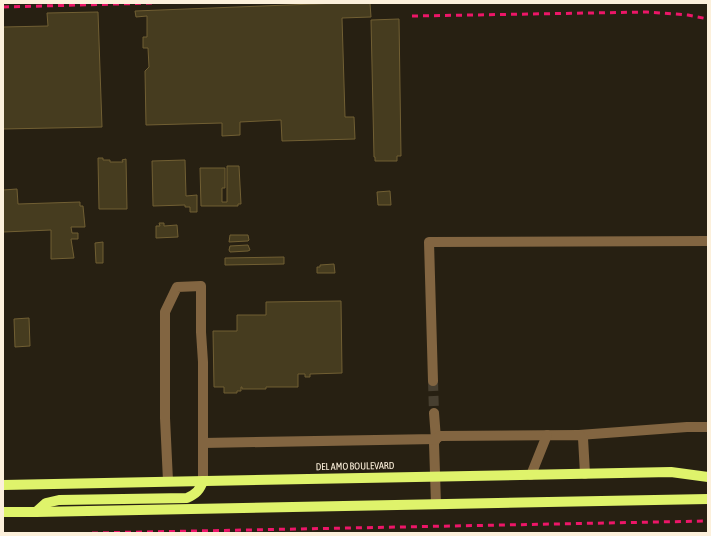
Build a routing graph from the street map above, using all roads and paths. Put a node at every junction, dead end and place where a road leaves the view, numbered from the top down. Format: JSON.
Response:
{"nodes":[{"id":1,"x":708,"y":241,"type":"edge"},
{"id":2,"x":433,"y":381,"type":"tunnel mouth"},
{"id":3,"x":434,"y":413,"type":"tunnel mouth"},
{"id":4,"x":708,"y":426,"type":"edge"},
{"id":5,"x":547,"y":435,"type":"junction"},
{"id":6,"x":579,"y":435,"type":"junction"},
{"id":7,"x":436,"y":438,"type":"junction"},
{"id":8,"x":203,"y":443,"type":"junction"},
{"id":9,"x":585,"y":474,"type":"junction"},
{"id":10,"x":531,"y":475,"type":"junction"},
{"id":11,"x":436,"y":477,"type":"junction"},
{"id":12,"x":708,"y":477,"type":"edge"},
{"id":13,"x":168,"y":481,"type":"junction"},
{"id":14,"x":204,"y":481,"type":"junction"},
{"id":15,"x":3,"y":485,"type":"edge"},
{"id":16,"x":708,"y":499,"type":"edge"},
{"id":17,"x":436,"y":504,"type":"junction"},
{"id":18,"x":3,"y":512,"type":"edge"},
{"id":19,"x":36,"y":512,"type":"junction"}],
"edges":[{"from":1,"to":2,"type":"lane"},
{"from":3,"to":7,"type":"lane"},
{"from":4,"to":6,"type":"lane"},
{"from":5,"to":6,"type":"lane"},
{"from":5,"to":7,"type":"lane"},
{"from":5,"to":10,"type":"lane"},
{"from":6,"to":9,"type":"lane"},
{"from":7,"to":8,"type":"lane"},
{"from":7,"to":11,"type":"lane"},
{"from":8,"to":13,"type":"lane"},
{"from":8,"to":14,"type":"lane"},
{"from":9,"to":10,"type":"main road","name":"DEL AMO BOULEVARD"},
{"from":9,"to":12,"type":"main road","name":"DEL AMO BOULEVARD"},
{"from":10,"to":11,"type":"main road","name":"DEL AMO BOULEVARD"},
{"from":11,"to":14,"type":"main road","name":"DEL AMO BOULEVARD"},
{"from":11,"to":17,"type":"lane"},
{"from":13,"to":14,"type":"main road","name":"DEL AMO BOULEVARD"},
{"from":13,"to":15,"type":"main road","name":"DEL AMO BOULEVARD"},
{"from":14,"to":19,"type":"main road"},
{"from":16,"to":17,"type":"main road"},
{"from":17,"to":19,"type":"main road"},
{"from":18,"to":19,"type":"main road"}]}
